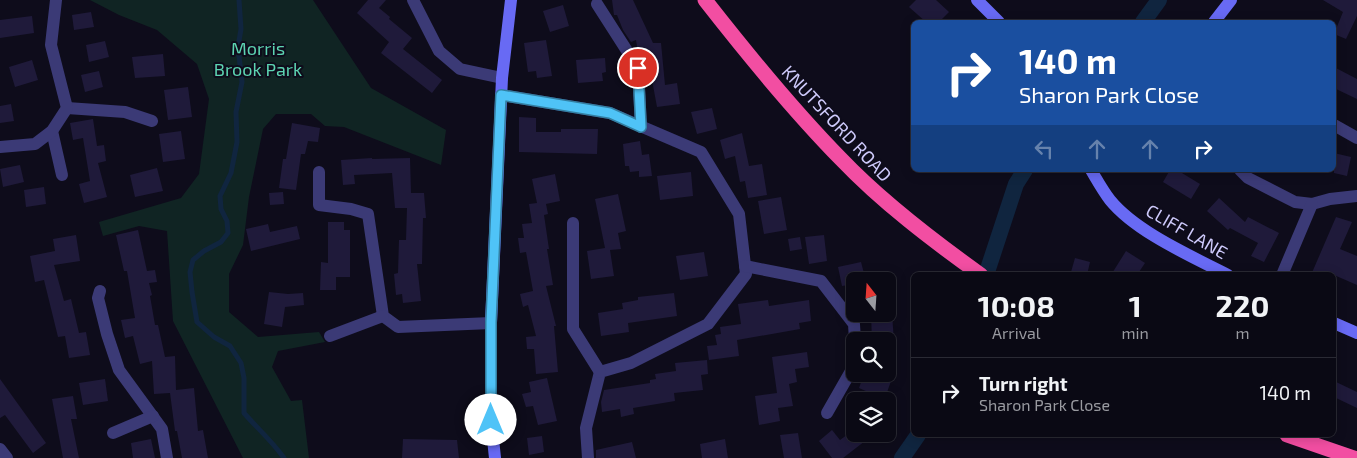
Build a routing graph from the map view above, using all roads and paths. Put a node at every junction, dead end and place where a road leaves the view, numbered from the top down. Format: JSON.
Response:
{"nodes":[{"id":1,"x":56,"y":0,"type":"edge"},
{"id":2,"x":413,"y":0,"type":"edge"},
{"id":3,"x":511,"y":0,"type":"edge"},
{"id":4,"x":705,"y":0,"type":"edge"},
{"id":5,"x":977,"y":0,"type":"edge"},
{"id":6,"x":1231,"y":0,"type":"edge"},
{"id":7,"x":597,"y":4,"type":"dead end"},
{"id":8,"x":997,"y":20,"type":"edge"},
{"id":9,"x":1216,"y":20,"type":"edge"},
{"id":10,"x":502,"y":78,"type":"junction"},
{"id":11,"x":501,"y":95,"type":"junction"},
{"id":12,"x":67,"y":108,"type":"junction"},
{"id":13,"x":152,"y":121,"type":"dead end"},
{"id":14,"x":641,"y":127,"type":"junction"},
{"id":15,"x":1336,"y":127,"type":"edge"},
{"id":16,"x":52,"y":131,"type":"junction"},
{"id":17,"x":1357,"y":138,"type":"edge"},
{"id":18,"x":0,"y":147,"type":"edge"},
{"id":19,"x":318,"y":172,"type":"dead end"},
{"id":20,"x":1092,"y":172,"type":"edge"},
{"id":21,"x":1242,"y":172,"type":"edge"},
{"id":22,"x":62,"y":175,"type":"dead end"},
{"id":23,"x":1357,"y":196,"type":"edge"},
{"id":24,"x":1312,"y":204,"type":"junction"},
{"id":25,"x":572,"y":223,"type":"dead end"},
{"id":26,"x":745,"y":266,"type":"junction"},
{"id":27,"x":977,"y":272,"type":"edge"},
{"id":28,"x":1222,"y":272,"type":"edge"},
{"id":29,"x":1283,"y":272,"type":"edge"},
{"id":30,"x":100,"y":291,"type":"dead end"},
{"id":31,"x":383,"y":316,"type":"junction"},
{"id":32,"x":491,"y":322,"type":"junction"},
{"id":33,"x":1336,"y":324,"type":"edge"},
{"id":34,"x":854,"y":332,"type":"edge"},
{"id":35,"x":1357,"y":332,"type":"edge"},
{"id":36,"x":330,"y":336,"type":"dead end"},
{"id":37,"x":600,"y":372,"type":"junction"},
{"id":38,"x":846,"y":380,"type":"edge"},
{"id":39,"x":827,"y":413,"type":"dead end"},
{"id":40,"x":152,"y":416,"type":"junction"},
{"id":41,"x":113,"y":433,"type":"dead end"},
{"id":42,"x":1293,"y":437,"type":"edge"},
{"id":43,"x":0,"y":449,"type":"edge"},
{"id":44,"x":7,"y":458,"type":"edge"},
{"id":45,"x":166,"y":458,"type":"edge"},
{"id":46,"x":495,"y":458,"type":"edge"},
{"id":47,"x":588,"y":458,"type":"edge"},
{"id":48,"x":1354,"y":458,"type":"edge"}],
"edges":[{"from":1,"to":12,"type":"street"},
{"from":2,"to":10,"type":"street"},
{"from":3,"to":10,"type":"street"},
{"from":4,"to":27,"type":"highway","name":"KNUTSFORD ROAD"},
{"from":5,"to":8,"type":"street"},
{"from":6,"to":9,"type":"street"},
{"from":7,"to":14,"type":"street"},
{"from":10,"to":11,"type":"street"},
{"from":11,"to":14,"type":"street"},
{"from":11,"to":32,"type":"street"},
{"from":12,"to":13,"type":"street"},
{"from":12,"to":16,"type":"street"},
{"from":14,"to":26,"type":"street"},
{"from":15,"to":17,"type":"street"},
{"from":16,"to":18,"type":"street"},
{"from":16,"to":22,"type":"street"},
{"from":19,"to":31,"type":"street"},
{"from":20,"to":28,"type":"street","name":"CLIFF LANE"},
{"from":21,"to":24,"type":"street"},
{"from":23,"to":24,"type":"street"},
{"from":24,"to":29,"type":"street"},
{"from":25,"to":37,"type":"street"},
{"from":26,"to":34,"type":"street"},
{"from":26,"to":37,"type":"street"},
{"from":30,"to":40,"type":"street"},
{"from":31,"to":32,"type":"street"},
{"from":31,"to":36,"type":"street"},
{"from":32,"to":46,"type":"street"},
{"from":33,"to":35,"type":"street"},
{"from":37,"to":47,"type":"street"},
{"from":38,"to":39,"type":"street"},
{"from":40,"to":41,"type":"street"},
{"from":40,"to":45,"type":"street"},
{"from":42,"to":48,"type":"highway"},
{"from":43,"to":44,"type":"street"}]}
